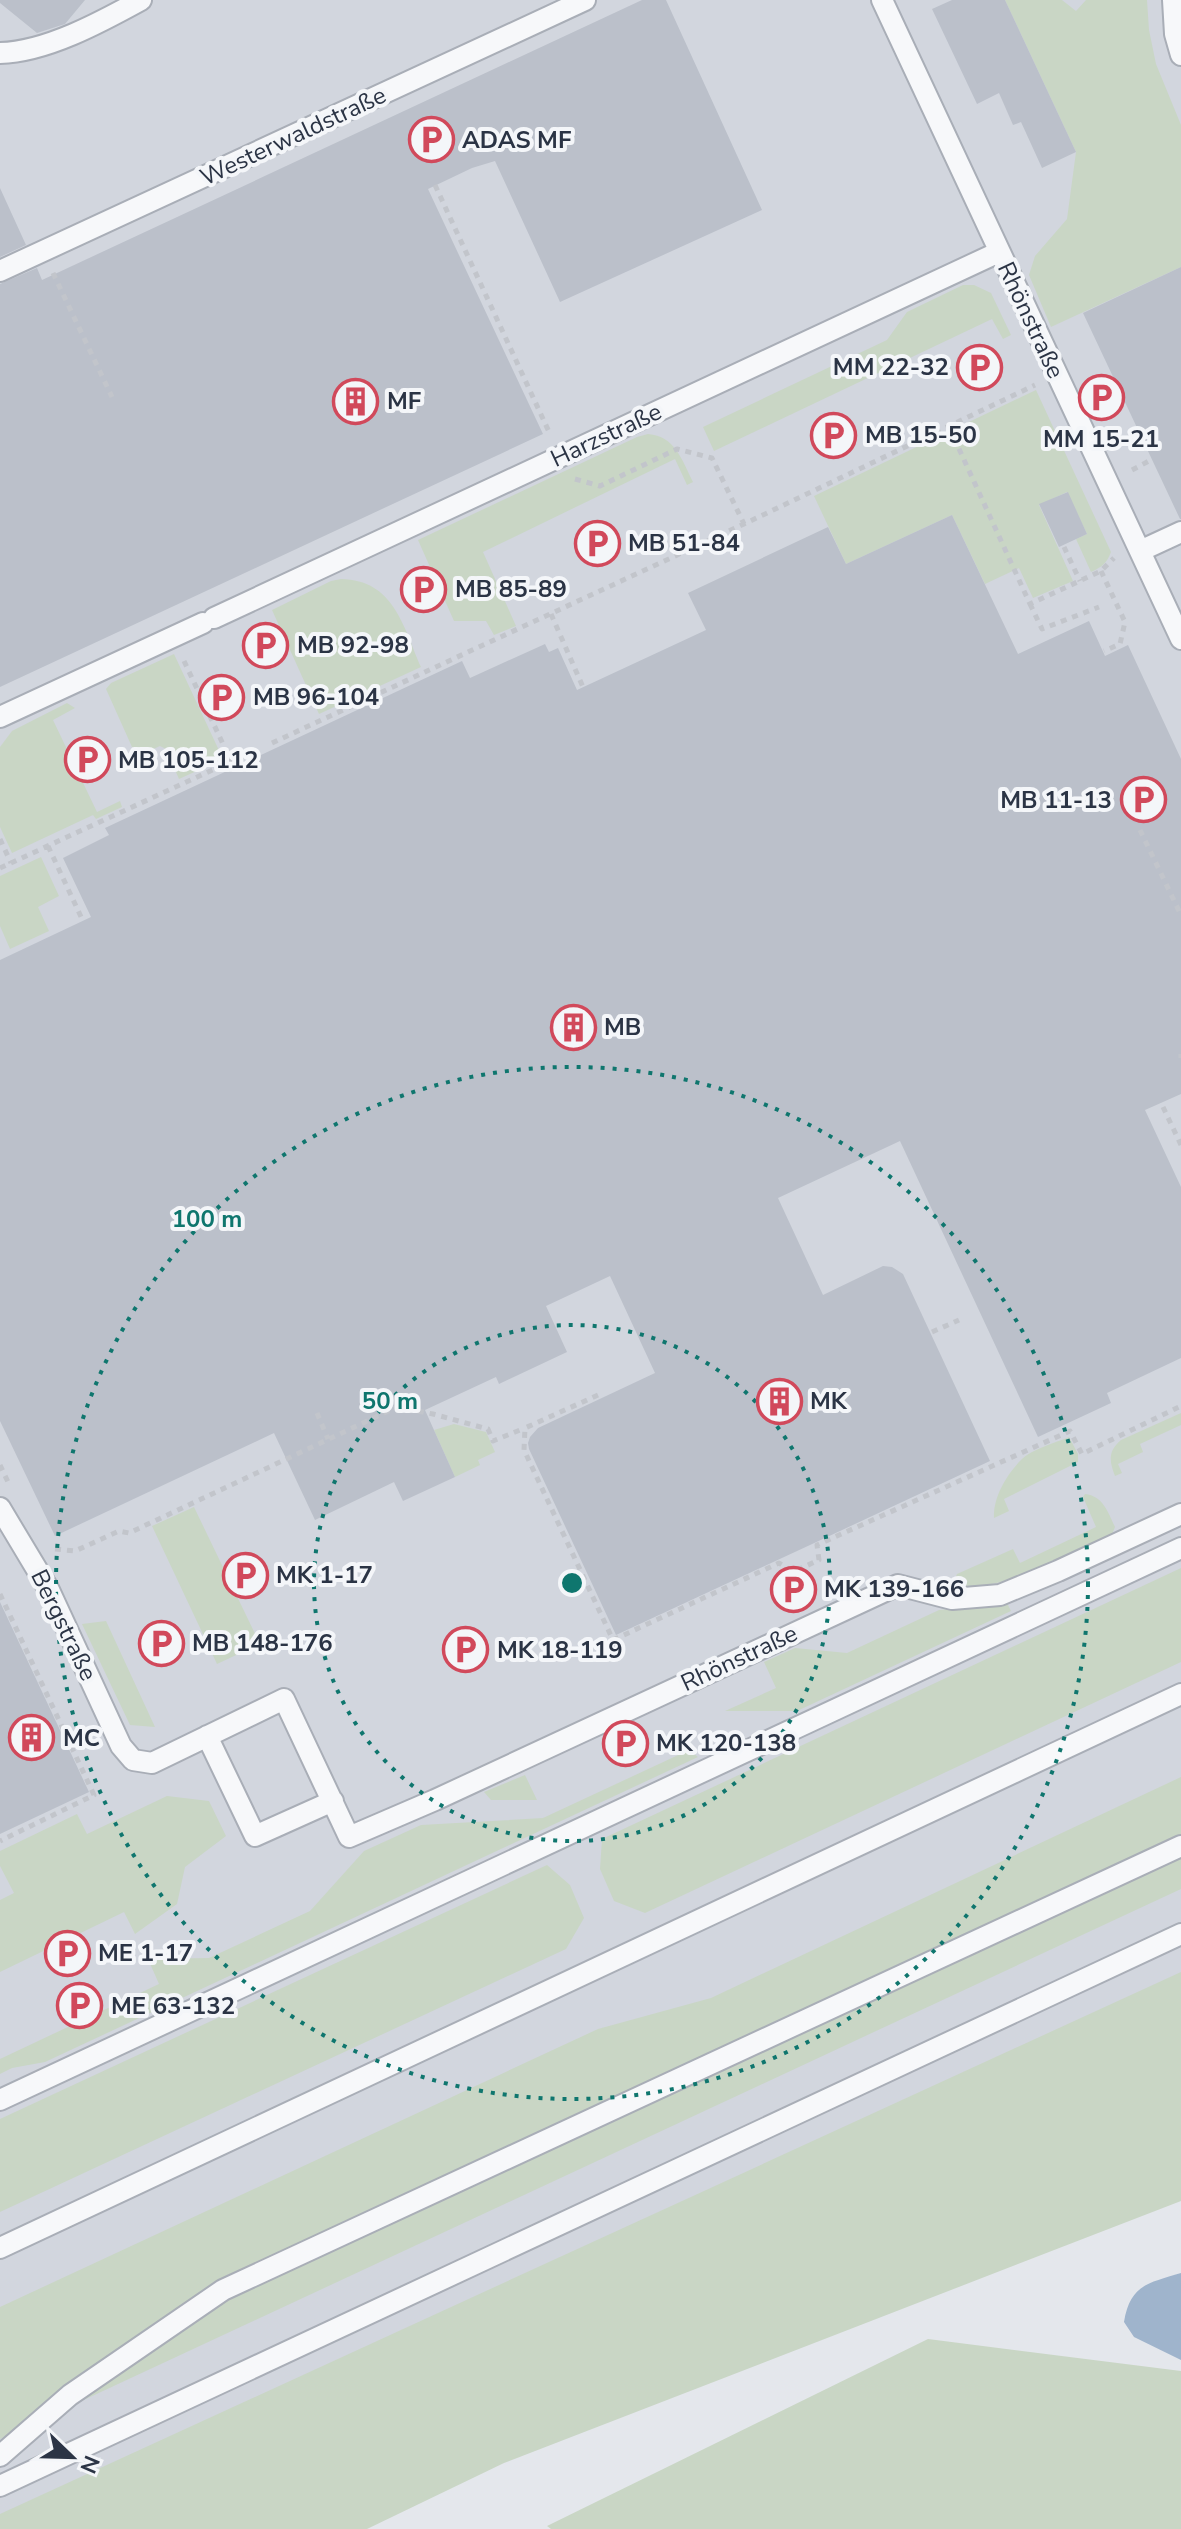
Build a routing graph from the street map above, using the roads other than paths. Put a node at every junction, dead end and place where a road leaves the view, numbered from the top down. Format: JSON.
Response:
{"nodes":[{"id":1,"x":141,"y":0,"type":"edge"},
{"id":2,"x":585,"y":0,"type":"edge"},
{"id":3,"x":882,"y":0,"type":"edge"},
{"id":4,"x":1173,"y":0,"type":"edge"},
{"id":5,"x":0,"y":53,"type":"edge"},
{"id":6,"x":1181,"y":55,"type":"edge"},
{"id":7,"x":999,"y":252,"type":"junction"},
{"id":8,"x":0,"y":271,"type":"edge"},
{"id":9,"x":1181,"y":532,"type":"edge"},
{"id":10,"x":1140,"y":551,"type":"junction"},
{"id":11,"x":1181,"y":639,"type":"edge"},
{"id":12,"x":0,"y":717,"type":"edge"},
{"id":13,"x":0,"y":1508,"type":"edge"},
{"id":14,"x":1181,"y":1514,"type":"edge"},
{"id":15,"x":1181,"y":1548,"type":"edge"},
{"id":16,"x":1181,"y":1694,"type":"edge"},
{"id":17,"x":207,"y":1736,"type":"junction"},
{"id":18,"x":333,"y":1801,"type":"junction"},
{"id":19,"x":1181,"y":1846,"type":"edge"},
{"id":20,"x":1181,"y":1934,"type":"edge"},
{"id":21,"x":0,"y":2100,"type":"edge"},
{"id":22,"x":0,"y":2248,"type":"edge"},
{"id":23,"x":0,"y":2456,"type":"edge"},
{"id":24,"x":0,"y":2486,"type":"edge"}],
"edges":[{"from":1,"to":5,"type":"lane"},
{"from":2,"to":8,"type":"lane","name":"Westerwaldstraße"},
{"from":3,"to":7,"type":"lane","name":"Rhönstraße"},
{"from":4,"to":6,"type":"lane"},
{"from":7,"to":10,"type":"lane","name":"Rhönstraße"},
{"from":7,"to":12,"type":"lane","name":"Harzstraße"},
{"from":9,"to":10,"type":"lane"},
{"from":10,"to":11,"type":"lane","name":"Rhönstraße"},
{"from":13,"to":17,"type":"lane","name":"Bergstraße"},
{"from":14,"to":18,"type":"lane","name":"Rhönstraße"},
{"from":15,"to":21,"type":"lane"},
{"from":16,"to":22,"type":"lane"},
{"from":17,"to":18,"type":"lane"},
{"from":17,"to":18,"type":"lane"},
{"from":19,"to":23,"type":"lane"},
{"from":20,"to":24,"type":"lane"}]}
